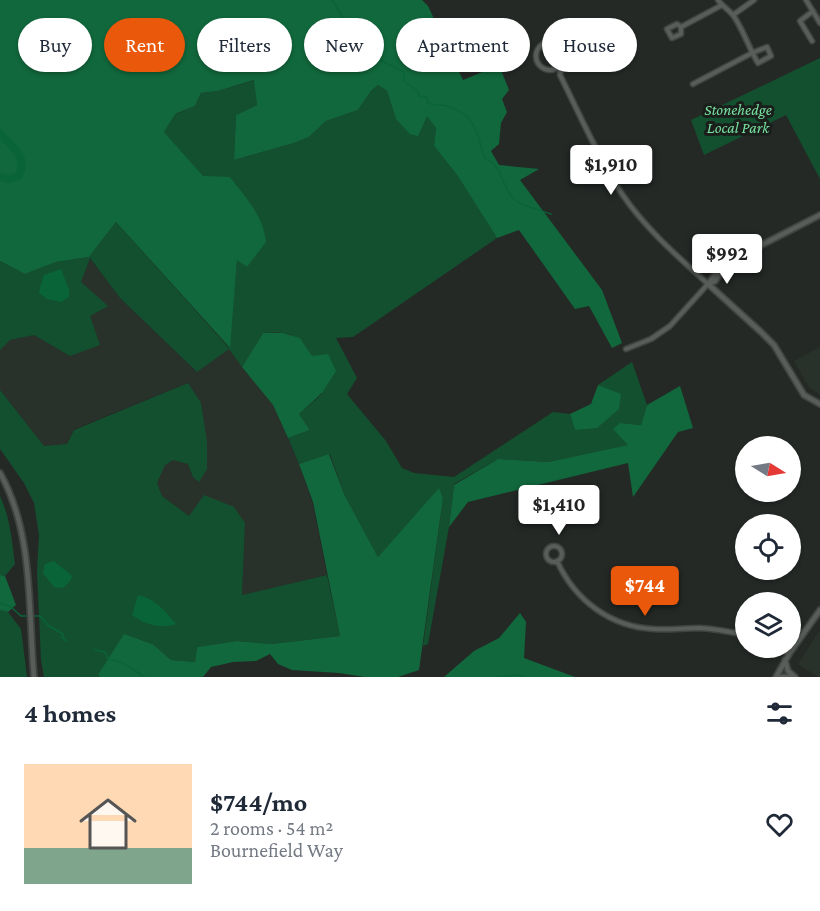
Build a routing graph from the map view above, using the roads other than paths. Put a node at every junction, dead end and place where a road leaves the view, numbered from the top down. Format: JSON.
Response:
{"nodes":[{"id":1,"x":718,"y":0,"type":"edge"},
{"id":2,"x":754,"y":0,"type":"edge"},
{"id":3,"x":806,"y":0,"type":"edge"},
{"id":4,"x":722,"y":5,"type":"junction"},
{"id":5,"x":813,"y":12,"type":"junction"},
{"id":6,"x":733,"y":15,"type":"junction"},
{"id":7,"x":820,"y":23,"type":"edge"},
{"id":8,"x":681,"y":27,"type":"dead end"},
{"id":9,"x":812,"y":41,"type":"dead end"},
{"id":10,"x":542,"y":44,"type":"edge"},
{"id":11,"x":752,"y":53,"type":"junction"},
{"id":12,"x":542,"y":68,"type":"edge"},
{"id":13,"x":553,"y":72,"type":"edge"},
{"id":14,"x":560,"y":72,"type":"edge"},
{"id":15,"x":560,"y":75,"type":"junction"},
{"id":16,"x":693,"y":84,"type":"dead end"},
{"id":17,"x":820,"y":214,"type":"edge"},
{"id":18,"x":708,"y":284,"type":"junction"},
{"id":19,"x":626,"y":349,"type":"dead end"},
{"id":20,"x":820,"y":404,"type":"edge"},
{"id":21,"x":0,"y":472,"type":"edge"},
{"id":22,"x":557,"y":561,"type":"junction"},
{"id":23,"x":820,"y":610,"type":"edge"},
{"id":24,"x":735,"y":634,"type":"edge"},
{"id":25,"x":801,"y":637,"type":"edge"},
{"id":26,"x":785,"y":660,"type":"joint"},
{"id":27,"x":34,"y":677,"type":"edge"},
{"id":28,"x":776,"y":677,"type":"edge"},
{"id":29,"x":781,"y":677,"type":"edge"},
{"id":30,"x":789,"y":677,"type":"edge"},
{"id":31,"x":795,"y":677,"type":"edge"}],
"edges":[{"from":1,"to":4,"type":"street"},
{"from":2,"to":6,"type":"street"},
{"from":3,"to":5,"type":"street"},
{"from":4,"to":6,"type":"street"},
{"from":4,"to":8,"type":"street"},
{"from":5,"to":7,"type":"street"},
{"from":5,"to":9,"type":"street"},
{"from":6,"to":11,"type":"street"},
{"from":10,"to":12,"type":"street"},
{"from":11,"to":11,"type":"street"},
{"from":11,"to":16,"type":"street"},
{"from":13,"to":15,"type":"street"},
{"from":14,"to":15,"type":"street"},
{"from":15,"to":18,"type":"street"},
{"from":17,"to":18,"type":"street"},
{"from":18,"to":19,"type":"street"},
{"from":18,"to":20,"type":"street"},
{"from":21,"to":27,"type":"street"},
{"from":22,"to":22,"type":"street"},
{"from":22,"to":24,"type":"street"},
{"from":23,"to":25,"type":"street"},
{"from":26,"to":28,"type":"street"},
{"from":26,"to":31,"type":"street"},
{"from":29,"to":30,"type":"street"}]}
